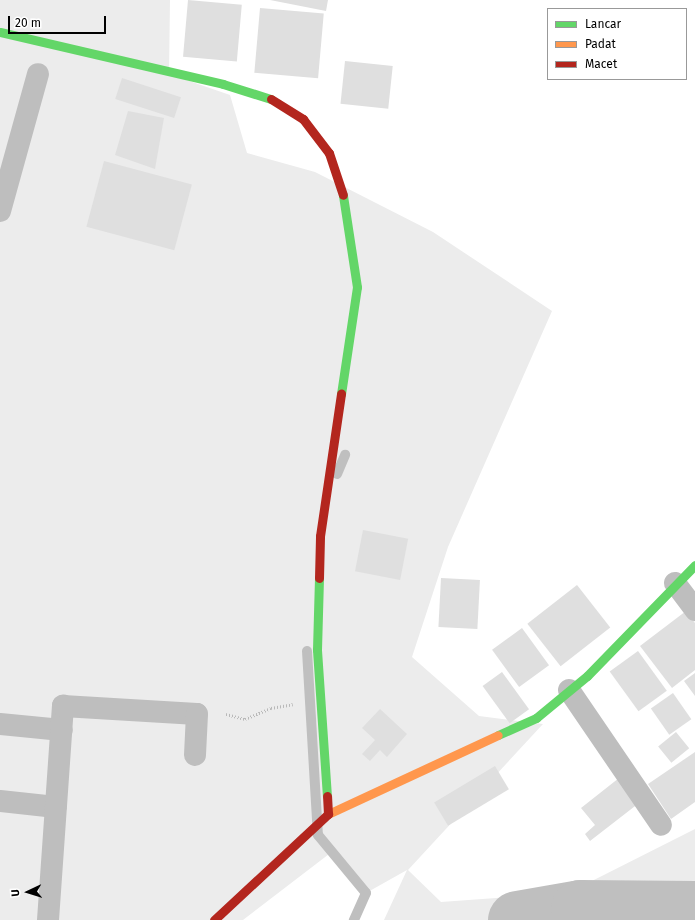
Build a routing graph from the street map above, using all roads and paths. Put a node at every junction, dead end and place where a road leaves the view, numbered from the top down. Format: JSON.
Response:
{"nodes":[{"id":1,"x":0,"y":32,"type":"edge"},
{"id":2,"x":38,"y":74,"type":"dead end"},
{"id":3,"x":7,"y":153,"type":"edge"},
{"id":4,"x":0,"y":211,"type":"edge"},
{"id":5,"x":695,"y":564,"type":"edge"},
{"id":6,"x":675,"y":583,"type":"junction"},
{"id":7,"x":695,"y":610,"type":"edge"},
{"id":8,"x":569,"y":690,"type":"junction"},
{"id":9,"x":320,"y":704,"type":"junction"},
{"id":10,"x":219,"y":712,"type":"dead end"},
{"id":11,"x":0,"y":724,"type":"edge"},
{"id":12,"x":62,"y":730,"type":"junction"},
{"id":13,"x":195,"y":754,"type":"dead end"},
{"id":14,"x":0,"y":801,"type":"edge"},
{"id":15,"x":56,"y":807,"type":"junction"},
{"id":16,"x":325,"y":817,"type":"junction"},
{"id":17,"x":661,"y":825,"type":"dead end"},
{"id":18,"x":48,"y":920,"type":"edge"},
{"id":19,"x":214,"y":920,"type":"edge"}],
"edges":[{"from":1,"to":9,"type":"street"},
{"from":2,"to":3,"type":"street"},
{"from":3,"to":4,"type":"street"},
{"from":5,"to":6,"type":"street"},
{"from":6,"to":7,"type":"street"},
{"from":6,"to":8,"type":"street"},
{"from":8,"to":16,"type":"street"},
{"from":8,"to":17,"type":"street"},
{"from":9,"to":10,"type":"path"},
{"from":9,"to":16,"type":"street"},
{"from":11,"to":12,"type":"street"},
{"from":12,"to":13,"type":"street"},
{"from":12,"to":15,"type":"street"},
{"from":14,"to":15,"type":"street"},
{"from":15,"to":18,"type":"street"},
{"from":16,"to":19,"type":"street"}]}
